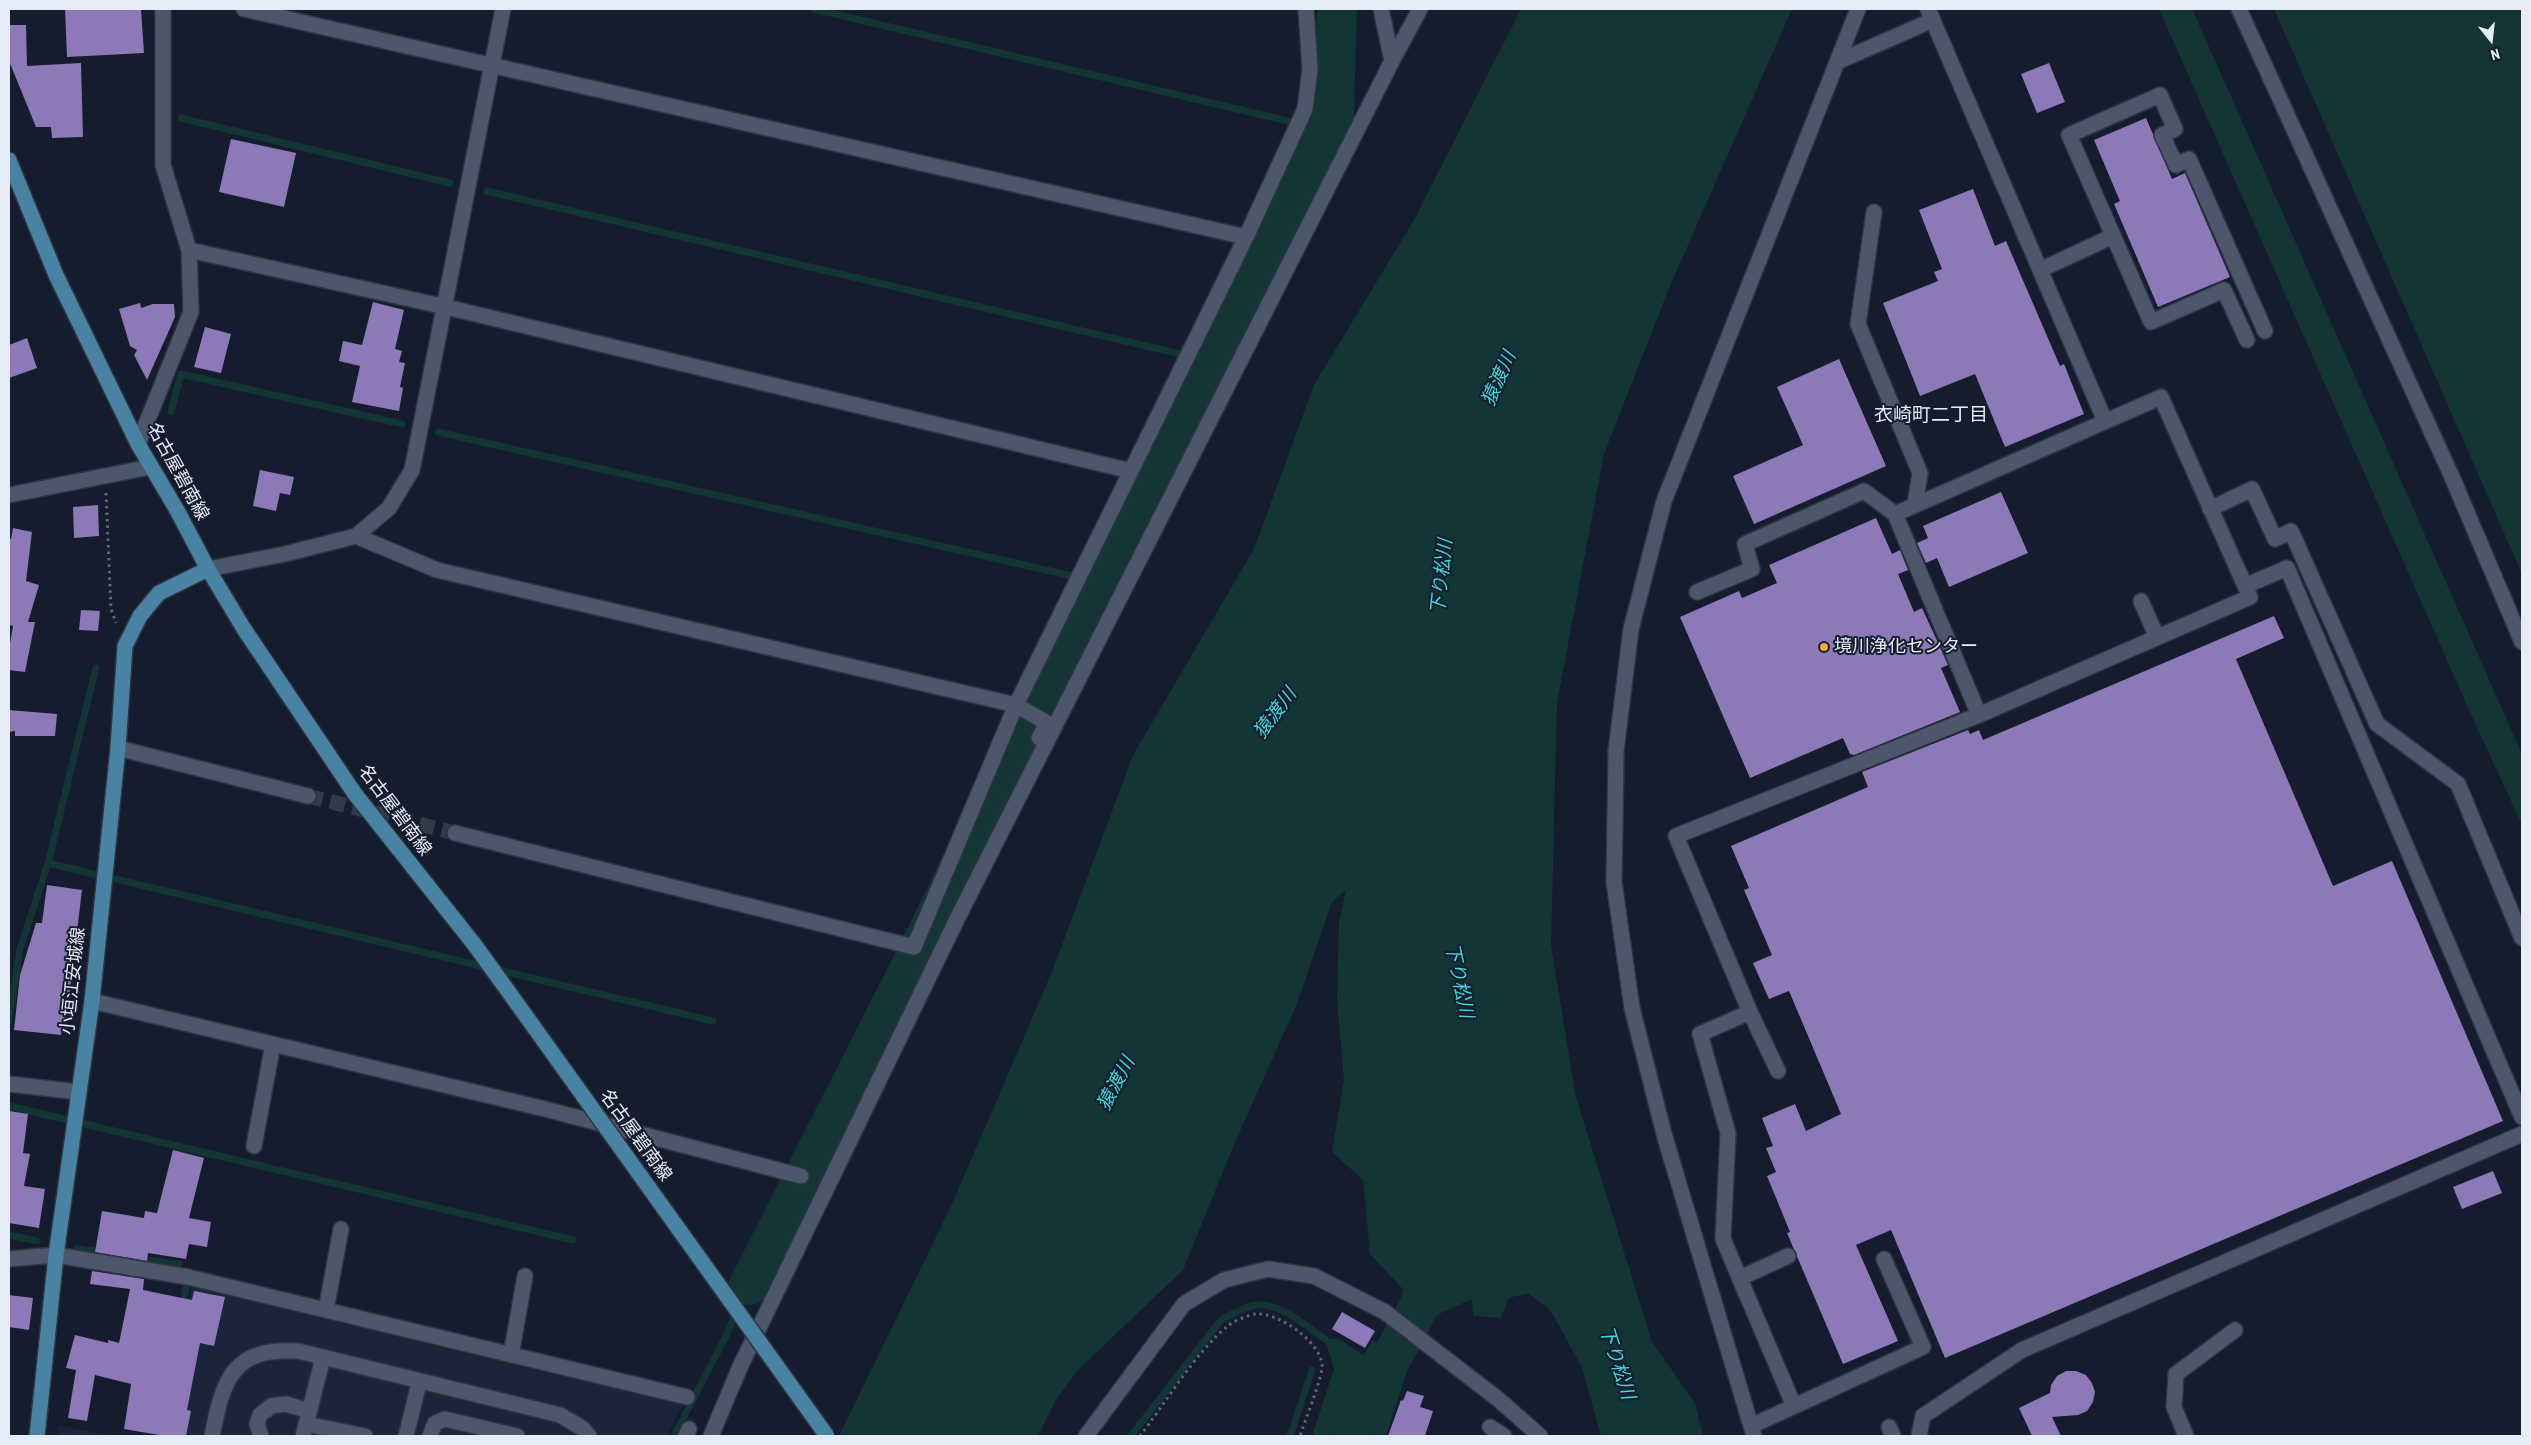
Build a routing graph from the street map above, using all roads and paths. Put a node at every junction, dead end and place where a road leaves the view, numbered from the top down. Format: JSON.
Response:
{"nodes":[{"id":1,"x":163,"y":9,"type":"edge"},
{"id":2,"x":244,"y":9,"type":"edge"},
{"id":3,"x":503,"y":9,"type":"edge"},
{"id":4,"x":1306,"y":9,"type":"edge"},
{"id":5,"x":1381,"y":9,"type":"edge"},
{"id":6,"x":1420,"y":9,"type":"edge"},
{"id":7,"x":1858,"y":9,"type":"edge"},
{"id":8,"x":2239,"y":9,"type":"edge"},
{"id":9,"x":1930,"y":14,"type":"edge"},
{"id":10,"x":1392,"y":61,"type":"junction"},
{"id":11,"x":1837,"y":62,"type":"junction"},
{"id":12,"x":492,"y":64,"type":"junction"},
{"id":13,"x":9,"y":160,"type":"edge"},
{"id":14,"x":1874,"y":212,"type":"dead end"},
{"id":15,"x":2113,"y":236,"type":"junction"},
{"id":16,"x":1246,"y":237,"type":"junction"},
{"id":17,"x":189,"y":250,"type":"junction"},
{"id":18,"x":2040,"y":270,"type":"junction"},
{"id":19,"x":446,"y":307,"type":"junction"},
{"id":20,"x":2264,"y":331,"type":"dead end"},
{"id":21,"x":2247,"y":340,"type":"dead end"},
{"id":22,"x":2105,"y":421,"type":"junction"},
{"id":23,"x":138,"y":444,"type":"junction"},
{"id":24,"x":150,"y":467,"type":"junction"},
{"id":25,"x":1131,"y":472,"type":"junction"},
{"id":26,"x":105,"y":475,"type":"junction"},
{"id":27,"x":9,"y":495,"type":"edge"},
{"id":28,"x":1916,"y":505,"type":"junction"},
{"id":29,"x":2210,"y":509,"type":"junction"},
{"id":30,"x":1895,"y":514,"type":"junction"},
{"id":31,"x":356,"y":536,"type":"junction"},
{"id":32,"x":208,"y":569,"type":"junction"},
{"id":33,"x":2245,"y":586,"type":"junction"},
{"id":34,"x":1697,"y":592,"type":"dead end"},
{"id":35,"x":2141,"y":601,"type":"dead end"},
{"id":36,"x":2157,"y":637,"type":"junction"},
{"id":37,"x":2522,"y":642,"type":"edge"},
{"id":38,"x":125,"y":646,"type":"junction"},
{"id":39,"x":1017,"y":706,"type":"junction"},
{"id":40,"x":1980,"y":715,"type":"junction"},
{"id":41,"x":118,"y":748,"type":"junction"},
{"id":42,"x":308,"y":796,"type":"tunnel mouth"},
{"id":43,"x":1009,"y":819,"type":"junction"},
{"id":44,"x":455,"y":833,"type":"tunnel mouth"},
{"id":45,"x":2522,"y":938,"type":"edge"},
{"id":46,"x":92,"y":1002,"type":"junction"},
{"id":47,"x":1750,"y":1012,"type":"junction"},
{"id":48,"x":273,"y":1044,"type":"junction"},
{"id":49,"x":1778,"y":1071,"type":"dead end"},
{"id":50,"x":11,"y":1084,"type":"edge"},
{"id":51,"x":78,"y":1099,"type":"junction"},
{"id":52,"x":2522,"y":1117,"type":"edge"},
{"id":53,"x":2522,"y":1134,"type":"edge"},
{"id":54,"x":254,"y":1146,"type":"dead end"},
{"id":55,"x":801,"y":1176,"type":"dead end"},
{"id":56,"x":341,"y":1229,"type":"dead end"},
{"id":57,"x":56,"y":1254,"type":"junction"},
{"id":58,"x":1788,"y":1256,"type":"dead end"},
{"id":59,"x":9,"y":1259,"type":"edge"},
{"id":60,"x":1884,"y":1259,"type":"dead end"},
{"id":61,"x":525,"y":1276,"type":"dead end"},
{"id":62,"x":1740,"y":1278,"type":"junction"},
{"id":63,"x":326,"y":1310,"type":"junction"},
{"id":64,"x":2235,"y":1330,"type":"dead end"},
{"id":65,"x":511,"y":1355,"type":"junction"},
{"id":66,"x":322,"y":1358,"type":"junction"},
{"id":67,"x":419,"y":1382,"type":"junction"},
{"id":68,"x":686,"y":1397,"type":"dead end"},
{"id":69,"x":1794,"y":1406,"type":"junction"},
{"id":70,"x":306,"y":1423,"type":"edge"},
{"id":71,"x":1490,"y":1427,"type":"dead end"},
{"id":72,"x":1752,"y":1431,"type":"edge"},
{"id":73,"x":507,"y":1435,"type":"edge"},
{"id":74,"x":37,"y":1436,"type":"edge"},
{"id":75,"x":212,"y":1436,"type":"edge"},
{"id":76,"x":261,"y":1436,"type":"edge"},
{"id":77,"x":365,"y":1436,"type":"edge"},
{"id":78,"x":406,"y":1436,"type":"edge"},
{"id":79,"x":430,"y":1436,"type":"edge"},
{"id":80,"x":589,"y":1436,"type":"edge"},
{"id":81,"x":711,"y":1436,"type":"edge"},
{"id":82,"x":827,"y":1436,"type":"edge"},
{"id":83,"x":1086,"y":1436,"type":"edge"},
{"id":84,"x":1140,"y":1436,"type":"edge"},
{"id":85,"x":1300,"y":1436,"type":"edge"},
{"id":86,"x":1504,"y":1436,"type":"edge"},
{"id":87,"x":1540,"y":1436,"type":"edge"},
{"id":88,"x":1919,"y":1436,"type":"edge"},
{"id":89,"x":2186,"y":1436,"type":"edge"}],
"edges":[{"from":1,"to":17,"type":"street"},
{"from":2,"to":12,"type":"street"},
{"from":3,"to":12,"type":"street"},
{"from":4,"to":16,"type":"street"},
{"from":5,"to":10,"type":"street"},
{"from":6,"to":10,"type":"street"},
{"from":7,"to":11,"type":"street"},
{"from":8,"to":37,"type":"street"},
{"from":9,"to":11,"type":"street"},
{"from":9,"to":18,"type":"street"},
{"from":10,"to":43,"type":"street"},
{"from":11,"to":72,"type":"street"},
{"from":12,"to":16,"type":"street"},
{"from":12,"to":19,"type":"street"},
{"from":13,"to":23,"type":"main road","name":"名古屋碧南線"},
{"from":14,"to":28,"type":"street"},
{"from":15,"to":18,"type":"street"},
{"from":15,"to":20,"type":"street"},
{"from":15,"to":21,"type":"street"},
{"from":16,"to":25,"type":"street"},
{"from":17,"to":19,"type":"street"},
{"from":17,"to":23,"type":"street"},
{"from":18,"to":22,"type":"street"},
{"from":19,"to":25,"type":"street"},
{"from":19,"to":31,"type":"street"},
{"from":22,"to":28,"type":"street"},
{"from":22,"to":29,"type":"street"},
{"from":23,"to":24,"type":"main road","name":"名古屋碧南線"},
{"from":24,"to":26,"type":"street"},
{"from":24,"to":32,"type":"main road","name":"名古屋碧南線"},
{"from":25,"to":39,"type":"street"},
{"from":26,"to":27,"type":"street"},
{"from":26,"to":38,"type":"path"},
{"from":28,"to":30,"type":"street"},
{"from":29,"to":33,"type":"street"},
{"from":29,"to":45,"type":"street"},
{"from":30,"to":34,"type":"street"},
{"from":30,"to":40,"type":"street"},
{"from":31,"to":32,"type":"street"},
{"from":31,"to":39,"type":"street"},
{"from":32,"to":38,"type":"main road","name":"小垣江安城線"},
{"from":32,"to":82,"type":"main road","name":"名古屋碧南線","bridge":true},
{"from":33,"to":36,"type":"street"},
{"from":33,"to":52,"type":"street"},
{"from":35,"to":36,"type":"street"},
{"from":36,"to":40,"type":"street"},
{"from":38,"to":41,"type":"main road","name":"小垣江安城線"},
{"from":39,"to":43,"type":"street"},
{"from":39,"to":44,"type":"street"},
{"from":40,"to":47,"type":"street"},
{"from":41,"to":42,"type":"street"},
{"from":41,"to":46,"type":"main road","name":"小垣江安城線"},
{"from":43,"to":81,"type":"street"},
{"from":46,"to":48,"type":"street"},
{"from":46,"to":51,"type":"main road","name":"小垣江安城線"},
{"from":47,"to":49,"type":"street"},
{"from":47,"to":62,"type":"street"},
{"from":48,"to":54,"type":"street"},
{"from":48,"to":55,"type":"street"},
{"from":50,"to":51,"type":"street"},
{"from":51,"to":57,"type":"main road","name":"小垣江安城線"},
{"from":53,"to":88,"type":"street"},
{"from":56,"to":63,"type":"street"},
{"from":57,"to":59,"type":"street"},
{"from":57,"to":63,"type":"street"},
{"from":57,"to":74,"type":"main road","name":"小垣江安城線"},
{"from":58,"to":62,"type":"street"},
{"from":60,"to":69,"type":"street"},
{"from":61,"to":65,"type":"street"},
{"from":62,"to":69,"type":"street"},
{"from":63,"to":65,"type":"street"},
{"from":64,"to":89,"type":"street"},
{"from":65,"to":68,"type":"street"},
{"from":66,"to":67,"type":"street"},
{"from":66,"to":70,"type":"street"},
{"from":66,"to":75,"type":"street"},
{"from":67,"to":78,"type":"street"},
{"from":67,"to":80,"type":"street"},
{"from":69,"to":72,"type":"street"},
{"from":70,"to":76,"type":"street"},
{"from":70,"to":77,"type":"street"},
{"from":71,"to":86,"type":"street"},
{"from":73,"to":79,"type":"street"},
{"from":83,"to":87,"type":"street"},
{"from":84,"to":85,"type":"path"}]}
